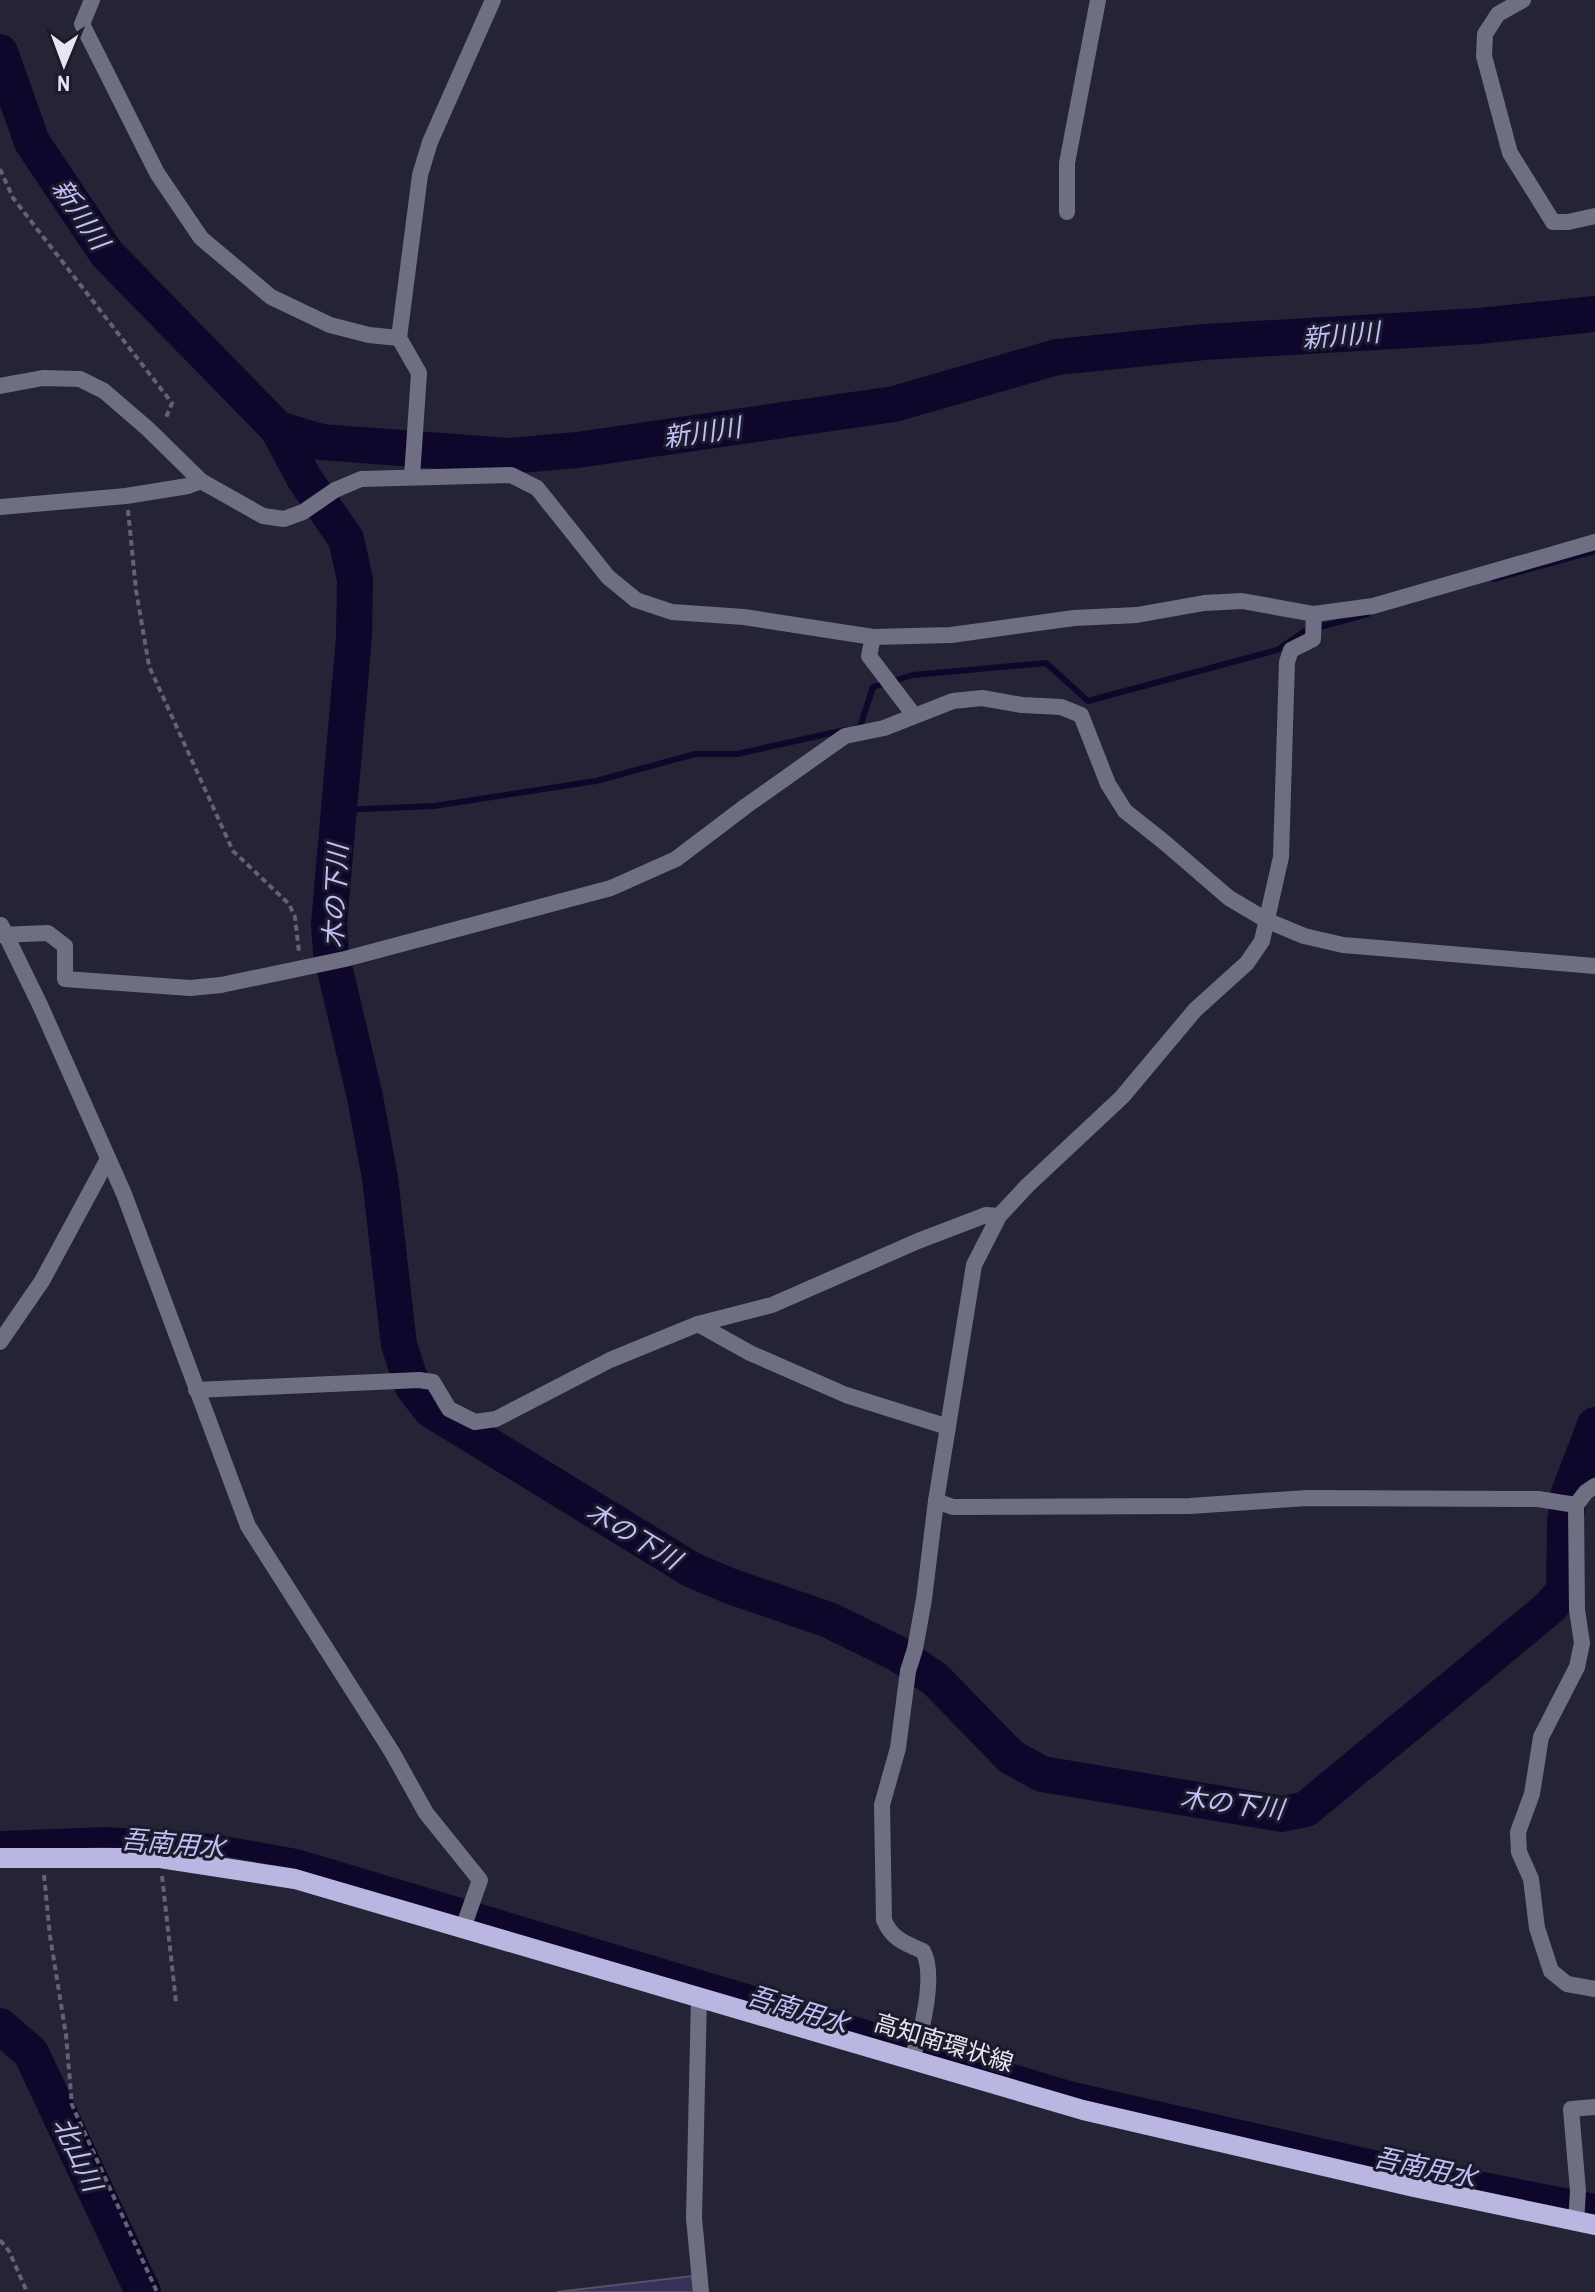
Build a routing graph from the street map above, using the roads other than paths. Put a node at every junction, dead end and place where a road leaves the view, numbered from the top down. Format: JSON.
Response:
{"nodes":[{"id":1,"x":92,"y":0,"type":"edge"},
{"id":2,"x":493,"y":0,"type":"edge"},
{"id":3,"x":1098,"y":0,"type":"edge"},
{"id":4,"x":1523,"y":0,"type":"edge"},
{"id":5,"x":1067,"y":212,"type":"dead end"},
{"id":6,"x":1595,"y":216,"type":"edge"},
{"id":7,"x":399,"y":338,"type":"junction"},
{"id":8,"x":0,"y":386,"type":"edge"},
{"id":9,"x":412,"y":472,"type":"junction"},
{"id":10,"x":201,"y":481,"type":"junction"},
{"id":11,"x":0,"y":507,"type":"edge"},
{"id":12,"x":1595,"y":542,"type":"edge"},
{"id":13,"x":1313,"y":624,"type":"junction"},
{"id":14,"x":873,"y":637,"type":"junction"},
{"id":15,"x":913,"y":714,"type":"junction"},
{"id":16,"x":1268,"y":921,"type":"junction"},
{"id":17,"x":2,"y":931,"type":"edge"},
{"id":18,"x":1595,"y":966,"type":"edge"},
{"id":19,"x":108,"y":1159,"type":"junction"},
{"id":20,"x":999,"y":1216,"type":"junction"},
{"id":21,"x":698,"y":1324,"type":"junction"},
{"id":22,"x":0,"y":1342,"type":"edge"},
{"id":23,"x":196,"y":1390,"type":"junction"},
{"id":24,"x":948,"y":1427,"type":"junction"},
{"id":25,"x":1595,"y":1486,"type":"edge"},
{"id":26,"x":936,"y":1501,"type":"junction"},
{"id":27,"x":1570,"y":1504,"type":"junction"},
{"id":28,"x":0,"y":1858,"type":"edge"},
{"id":29,"x":468,"y":1916,"type":"junction"},
{"id":30,"x":1595,"y":1989,"type":"edge"},
{"id":31,"x":699,"y":1996,"type":"junction"},
{"id":32,"x":915,"y":2050,"type":"junction"},
{"id":33,"x":1595,"y":2107,"type":"edge"},
{"id":34,"x":1586,"y":2223,"type":"edge"},
{"id":35,"x":701,"y":2292,"type":"edge"}],
"edges":[{"from":1,"to":7,"type":"street"},
{"from":2,"to":7,"type":"street"},
{"from":3,"to":5,"type":"street"},
{"from":4,"to":6,"type":"street"},
{"from":7,"to":9,"type":"street"},
{"from":8,"to":10,"type":"street"},
{"from":9,"to":10,"type":"street"},
{"from":9,"to":14,"type":"street"},
{"from":10,"to":11,"type":"street"},
{"from":12,"to":13,"type":"street"},
{"from":13,"to":14,"type":"street"},
{"from":13,"to":16,"type":"street"},
{"from":14,"to":15,"type":"street"},
{"from":15,"to":16,"type":"street"},
{"from":15,"to":17,"type":"street"},
{"from":16,"to":18,"type":"street"},
{"from":16,"to":20,"type":"street"},
{"from":17,"to":19,"type":"street"},
{"from":19,"to":22,"type":"street"},
{"from":19,"to":23,"type":"street"},
{"from":20,"to":21,"type":"street"},
{"from":20,"to":24,"type":"street"},
{"from":21,"to":23,"type":"street"},
{"from":21,"to":24,"type":"street"},
{"from":23,"to":29,"type":"street"},
{"from":24,"to":26,"type":"street"},
{"from":25,"to":27,"type":"street"},
{"from":26,"to":27,"type":"street"},
{"from":26,"to":32,"type":"street"},
{"from":27,"to":30,"type":"street"},
{"from":28,"to":29,"type":"main road","name":"高知南環状線"},
{"from":29,"to":31,"type":"main road","name":"高知南環状線"},
{"from":31,"to":32,"type":"main road","name":"高知南環状線"},
{"from":31,"to":35,"type":"street"},
{"from":32,"to":34,"type":"main road","name":"高知南環状線"},
{"from":33,"to":34,"type":"street"}]}
